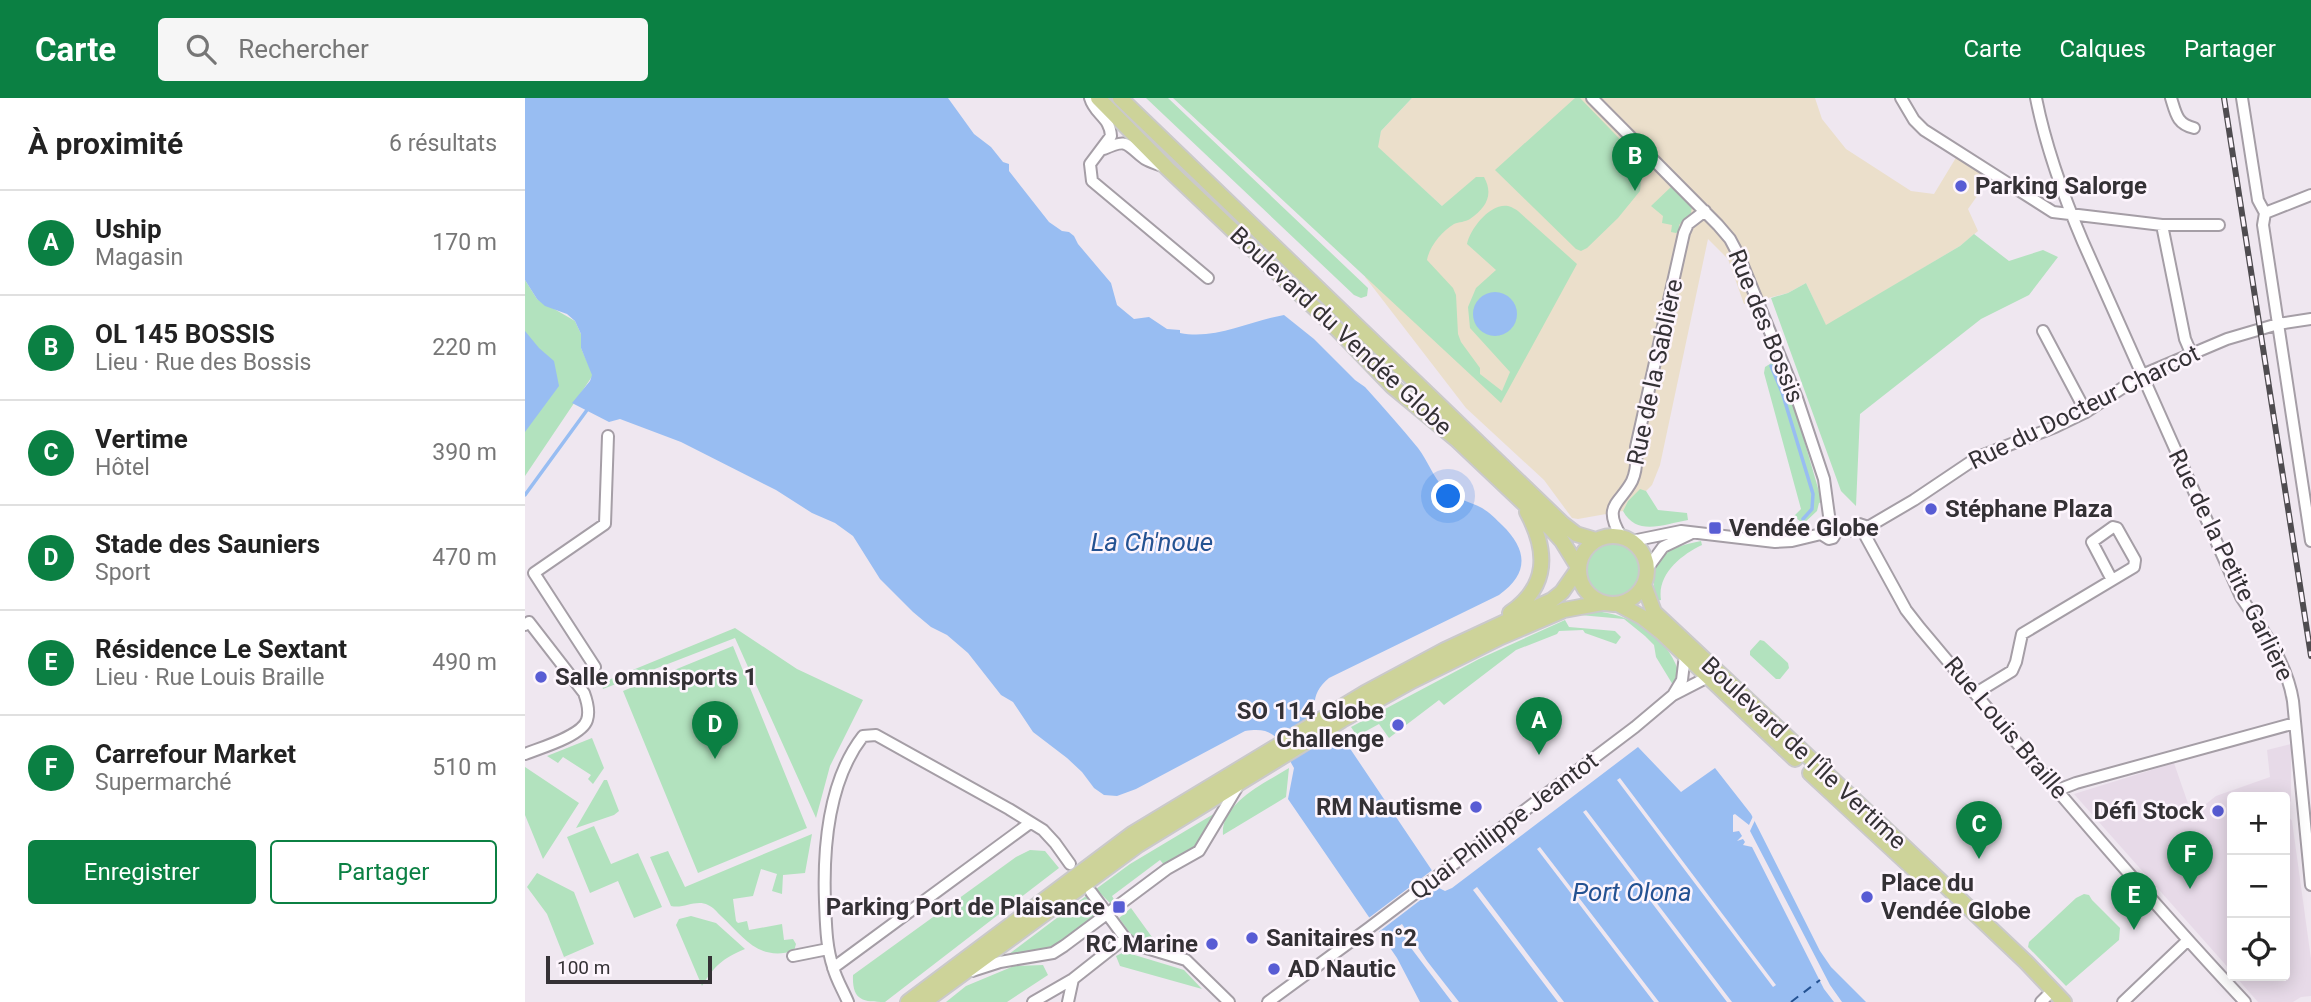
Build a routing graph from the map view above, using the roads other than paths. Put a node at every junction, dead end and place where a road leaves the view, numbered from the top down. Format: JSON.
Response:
{"nodes":[{"id":1,"x":1090,"y":98,"type":"edge"},
{"id":2,"x":1098,"y":98,"type":"edge"},
{"id":3,"x":1120,"y":98,"type":"edge"},
{"id":4,"x":1592,"y":98,"type":"edge"},
{"id":5,"x":1901,"y":98,"type":"edge"},
{"id":6,"x":2036,"y":98,"type":"edge"},
{"id":7,"x":2171,"y":98,"type":"edge"},
{"id":8,"x":2242,"y":98,"type":"edge"},
{"id":9,"x":2194,"y":128,"type":"dead end"},
{"id":10,"x":1104,"y":149,"type":"junction"},
{"id":11,"x":1167,"y":168,"type":"junction"},
{"id":12,"x":2311,"y":195,"type":"edge"},
{"id":13,"x":1705,"y":211,"type":"junction"},
{"id":14,"x":2071,"y":213,"type":"junction"},
{"id":15,"x":2265,"y":213,"type":"junction"},
{"id":16,"x":2162,"y":225,"type":"junction"},
{"id":17,"x":2220,"y":225,"type":"dead end"},
{"id":18,"x":1208,"y":278,"type":"dead end"},
{"id":19,"x":2311,"y":319,"type":"edge"},
{"id":20,"x":2278,"y":324,"type":"junction"},
{"id":21,"x":2043,"y":331,"type":"dead end"},
{"id":22,"x":2191,"y":353,"type":"junction"},
{"id":23,"x":2141,"y":375,"type":"junction"},
{"id":24,"x":2086,"y":412,"type":"junction"},
{"id":25,"x":608,"y":436,"type":"dead end"},
{"id":26,"x":1522,"y":502,"type":"junction"},
{"id":27,"x":1833,"y":527,"type":"junction"},
{"id":28,"x":1696,"y":532,"type":"junction"},
{"id":29,"x":1867,"y":532,"type":"junction"},
{"id":30,"x":1626,"y":539,"type":"junction"},
{"id":31,"x":1596,"y":540,"type":"junction"},
{"id":32,"x":2311,"y":541,"type":"edge"},
{"id":33,"x":1578,"y":568,"type":"junction"},
{"id":34,"x":1647,"y":569,"type":"junction"},
{"id":35,"x":2112,"y":580,"type":"junction"},
{"id":36,"x":1644,"y":585,"type":"junction"},
{"id":37,"x":1602,"y":603,"type":"junction"},
{"id":38,"x":1618,"y":604,"type":"junction"},
{"id":39,"x":525,"y":625,"type":"edge"},
{"id":40,"x":1483,"y":632,"type":"junction"},
{"id":41,"x":1685,"y":655,"type":"junction"},
{"id":42,"x":594,"y":667,"type":"dead end"},
{"id":43,"x":1708,"y":677,"type":"junction"},
{"id":44,"x":1976,"y":693,"type":"junction"},
{"id":45,"x":1674,"y":695,"type":"junction"},
{"id":46,"x":1339,"y":715,"type":"junction"},
{"id":47,"x":2295,"y":723,"type":"junction"},
{"id":48,"x":525,"y":754,"type":"edge"},
{"id":49,"x":1270,"y":758,"type":"junction"},
{"id":50,"x":1241,"y":782,"type":"junction"},
{"id":51,"x":2058,"y":790,"type":"junction"},
{"id":52,"x":1030,"y":822,"type":"junction"},
{"id":53,"x":1070,"y":864,"type":"dead end"},
{"id":54,"x":2311,"y":885,"type":"edge"},
{"id":55,"x":1091,"y":892,"type":"dead end"},
{"id":56,"x":1107,"y":914,"type":"junction"},
{"id":57,"x":1125,"y":938,"type":"junction"},
{"id":58,"x":2187,"y":941,"type":"junction"},
{"id":59,"x":828,"y":949,"type":"junction"},
{"id":60,"x":793,"y":956,"type":"dead end"},
{"id":61,"x":833,"y":968,"type":"junction"},
{"id":62,"x":957,"y":978,"type":"junction"},
{"id":63,"x":1073,"y":979,"type":"junction"},
{"id":64,"x":846,"y":998,"type":"edge"},
{"id":65,"x":2047,"y":1000,"type":"edge"},
{"id":66,"x":854,"y":1002,"type":"edge"},
{"id":67,"x":908,"y":1002,"type":"edge"},
{"id":68,"x":925,"y":1002,"type":"edge"},
{"id":69,"x":1033,"y":1002,"type":"edge"},
{"id":70,"x":1068,"y":1002,"type":"edge"},
{"id":71,"x":1229,"y":1002,"type":"edge"},
{"id":72,"x":1268,"y":1002,"type":"edge"},
{"id":73,"x":2064,"y":1002,"type":"edge"},
{"id":74,"x":2123,"y":1002,"type":"edge"},
{"id":75,"x":2245,"y":1002,"type":"edge"}],
"edges":[{"from":1,"to":10,"type":"street"},
{"from":2,"to":11,"type":"main road","name":"Boulevard du Vendée Globe"},
{"from":3,"to":31,"type":"main road","name":"Boulevard du Vendée Globe"},
{"from":4,"to":13,"type":"street","name":"Rue des Bossis"},
{"from":5,"to":14,"type":"street"},
{"from":6,"to":14,"type":"street","name":"Rue de la Petite Garlière"},
{"from":7,"to":9,"type":"street"},
{"from":8,"to":15,"type":"street"},
{"from":10,"to":11,"type":"street"},
{"from":10,"to":18,"type":"street"},
{"from":11,"to":26,"type":"main road","name":"Boulevard du Vendée Globe"},
{"from":12,"to":15,"type":"street"},
{"from":13,"to":27,"type":"street","name":"Rue des Bossis"},
{"from":13,"to":30,"type":"street","name":"Rue de la Sablière"},
{"from":14,"to":16,"type":"street"},
{"from":14,"to":23,"type":"street","name":"Rue de la Petite Garlière"},
{"from":15,"to":20,"type":"street"},
{"from":16,"to":17,"type":"street"},
{"from":16,"to":22,"type":"street"},
{"from":19,"to":20,"type":"street","name":"Rue du Docteur Charcot"},
{"from":20,"to":22,"type":"street","name":"Rue du Docteur Charcot"},
{"from":20,"to":32,"type":"street"},
{"from":21,"to":24,"type":"street"},
{"from":22,"to":23,"type":"street","name":"Rue du Docteur Charcot"},
{"from":23,"to":24,"type":"street","name":"Rue du Docteur Charcot"},
{"from":23,"to":47,"type":"street","name":"Rue de la Petite Garlière"},
{"from":24,"to":29,"type":"street","name":"Rue du Docteur Charcot"},
{"from":25,"to":42,"type":"street"},
{"from":26,"to":33,"type":"main road","name":"Boulevard du Vendée Globe"},
{"from":26,"to":40,"type":"main road"},
{"from":27,"to":28,"type":"street"},
{"from":27,"to":29,"type":"street"},
{"from":28,"to":30,"type":"street"},
{"from":28,"to":34,"type":"street"},
{"from":29,"to":44,"type":"street","name":"Rue Louis Braille"},
{"from":30,"to":31,"type":"main road"},
{"from":30,"to":34,"type":"main road"},
{"from":31,"to":33,"type":"main road"},
{"from":33,"to":37,"type":"main road"},
{"from":33,"to":40,"type":"main road"},
{"from":34,"to":36,"type":"main road"},
{"from":35,"to":35,"type":"street"},
{"from":35,"to":44,"type":"street"},
{"from":36,"to":38,"type":"main road"},
{"from":36,"to":73,"type":"main road","name":"Boulevard de l'Île Vertime"},
{"from":37,"to":38,"type":"main road"},
{"from":37,"to":46,"type":"main road"},
{"from":38,"to":41,"type":"main road","name":"Boulevard de l'Île Vertime"},
{"from":39,"to":48,"type":"street"},
{"from":40,"to":46,"type":"main road"},
{"from":41,"to":43,"type":"main road","name":"Boulevard de l'Île Vertime"},
{"from":41,"to":45,"type":"street"},
{"from":43,"to":45,"type":"street","name":"Quai Philippe Jeantot"},
{"from":43,"to":65,"type":"main road","name":"Boulevard de l'Île Vertime"},
{"from":44,"to":51,"type":"street","name":"Rue Louis Braille"},
{"from":45,"to":72,"type":"street","name":"Quai Philippe Jeantot"},
{"from":46,"to":49,"type":"main road"},
{"from":47,"to":51,"type":"street"},
{"from":47,"to":54,"type":"street","name":"Rue de la Petite Garlière"},
{"from":49,"to":50,"type":"main road"},
{"from":49,"to":67,"type":"main road"},
{"from":50,"to":56,"type":"street"},
{"from":50,"to":62,"type":"main road"},
{"from":51,"to":58,"type":"street","name":"Rue Louis Braille"},
{"from":52,"to":53,"type":"street"},
{"from":52,"to":59,"type":"street"},
{"from":52,"to":61,"type":"street"},
{"from":55,"to":56,"type":"street"},
{"from":56,"to":57,"type":"street"},
{"from":56,"to":62,"type":"street"},
{"from":57,"to":63,"type":"street"},
{"from":57,"to":71,"type":"street"},
{"from":58,"to":74,"type":"street"},
{"from":58,"to":75,"type":"street","name":"Rue Louis Braille"},
{"from":59,"to":60,"type":"street"},
{"from":59,"to":61,"type":"street"},
{"from":61,"to":64,"type":"street"},
{"from":62,"to":68,"type":"main road"},
{"from":63,"to":69,"type":"street"},
{"from":63,"to":70,"type":"street"},
{"from":64,"to":66,"type":"street"}]}
